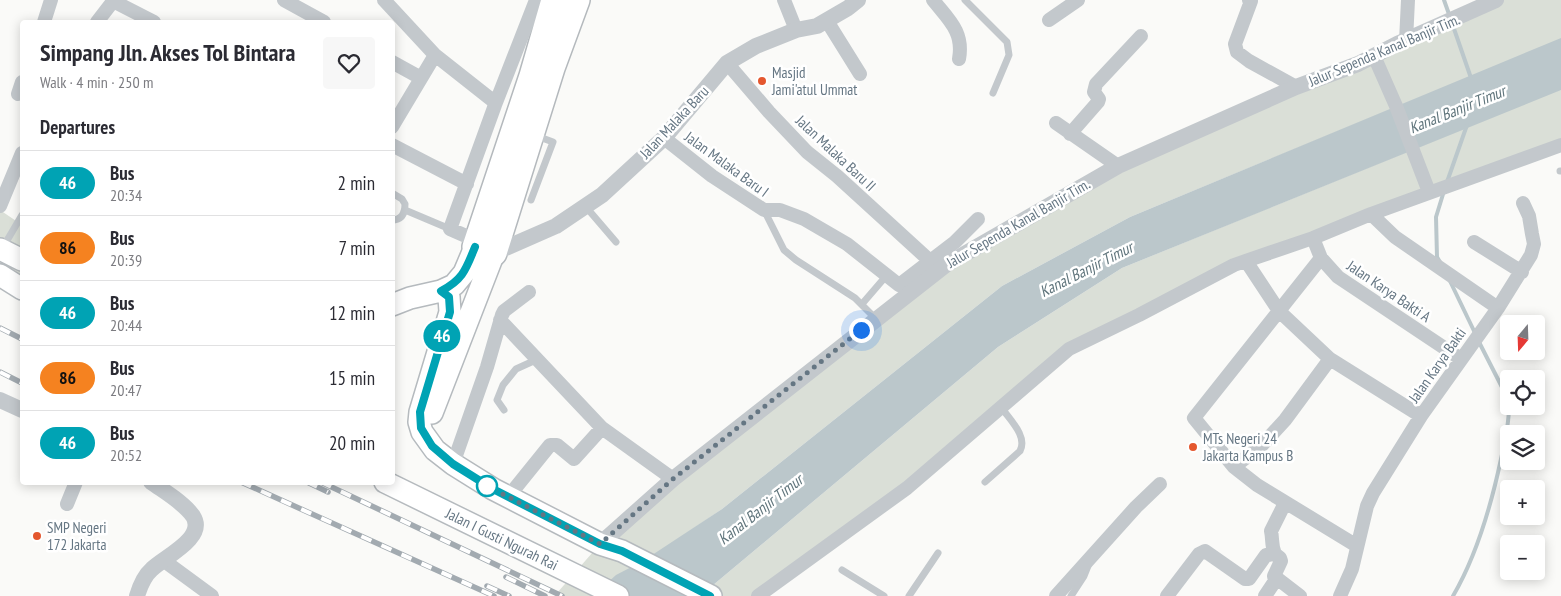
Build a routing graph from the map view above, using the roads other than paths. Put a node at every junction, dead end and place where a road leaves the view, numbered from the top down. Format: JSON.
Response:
{"nodes":[{"id":1,"x":51,"y":0,"type":"edge"},
{"id":2,"x":284,"y":0,"type":"edge"},
{"id":3,"x":384,"y":0,"type":"edge"},
{"id":4,"x":536,"y":0,"type":"edge"},
{"id":5,"x":554,"y":0,"type":"edge"},
{"id":6,"x":577,"y":0,"type":"edge"},
{"id":7,"x":784,"y":0,"type":"edge"},
{"id":8,"x":858,"y":0,"type":"edge"},
{"id":9,"x":933,"y":0,"type":"edge"},
{"id":10,"x":965,"y":0,"type":"edge"},
{"id":11,"x":1078,"y":0,"type":"edge"},
{"id":12,"x":1249,"y":0,"type":"edge"},
{"id":13,"x":1408,"y":0,"type":"edge"},
{"id":14,"x":1496,"y":0,"type":"edge"},
{"id":15,"x":113,"y":1,"type":"edge"},
{"id":16,"x":45,"y":20,"type":"edge"},
{"id":17,"x":99,"y":20,"type":"edge"},
{"id":18,"x":150,"y":20,"type":"edge"},
{"id":19,"x":320,"y":20,"type":"edge"},
{"id":20,"x":1049,"y":20,"type":"dead end"},
{"id":21,"x":827,"y":21,"type":"junction"},
{"id":22,"x":796,"y":30,"type":"junction"},
{"id":23,"x":1141,"y":36,"type":"dead end"},
{"id":24,"x":1406,"y":40,"type":"junction"},
{"id":25,"x":435,"y":55,"type":"junction"},
{"id":26,"x":959,"y":59,"type":"dead end"},
{"id":27,"x":1376,"y":61,"type":"junction"},
{"id":28,"x":727,"y":63,"type":"junction"},
{"id":29,"x":395,"y":64,"type":"edge"},
{"id":30,"x":860,"y":74,"type":"dead end"},
{"id":31,"x":421,"y":78,"type":"junction"},
{"id":32,"x":1296,"y":87,"type":"junction"},
{"id":33,"x":993,"y":93,"type":"dead end"},
{"id":34,"x":495,"y":105,"type":"junction"},
{"id":35,"x":395,"y":122,"type":"edge"},
{"id":36,"x":1056,"y":123,"type":"dead end"},
{"id":37,"x":532,"y":134,"type":"junction"},
{"id":38,"x":1070,"y":134,"type":"junction"},
{"id":39,"x":664,"y":138,"type":"junction"},
{"id":40,"x":1561,"y":145,"type":"edge"},
{"id":41,"x":395,"y":147,"type":"edge"},
{"id":42,"x":20,"y":158,"type":"edge"},
{"id":43,"x":1118,"y":166,"type":"junction"},
{"id":44,"x":467,"y":184,"type":"junction"},
{"id":45,"x":1427,"y":187,"type":"junction"},
{"id":46,"x":395,"y":194,"type":"edge"},
{"id":47,"x":531,"y":200,"type":"dead end"},
{"id":48,"x":1523,"y":203,"type":"dead end"},
{"id":49,"x":0,"y":206,"type":"edge"},
{"id":50,"x":586,"y":208,"type":"junction"},
{"id":51,"x":405,"y":210,"type":"junction"},
{"id":52,"x":764,"y":210,"type":"junction"},
{"id":53,"x":1371,"y":214,"type":"junction"},
{"id":54,"x":395,"y":219,"type":"edge"},
{"id":55,"x":978,"y":219,"type":"dead end"},
{"id":56,"x":20,"y":224,"type":"edge"},
{"id":57,"x":450,"y":229,"type":"junction"},
{"id":58,"x":1313,"y":238,"type":"junction"},
{"id":59,"x":616,"y":242,"type":"dead end"},
{"id":60,"x":1474,"y":242,"type":"dead end"},
{"id":61,"x":478,"y":245,"type":"junction"},
{"id":62,"x":1,"y":249,"type":"edge"},
{"id":63,"x":1321,"y":258,"type":"junction"},
{"id":64,"x":20,"y":259,"type":"edge"},
{"id":65,"x":929,"y":260,"type":"junction"},
{"id":66,"x":1246,"y":261,"type":"junction"},
{"id":67,"x":1522,"y":272,"type":"junction"},
{"id":68,"x":0,"y":275,"type":"edge"},
{"id":69,"x":887,"y":275,"type":"junction"},
{"id":70,"x":20,"y":288,"type":"edge"},
{"id":71,"x":441,"y":291,"type":"junction"},
{"id":72,"x":530,"y":292,"type":"dead end"},
{"id":73,"x":396,"y":304,"type":"edge"},
{"id":74,"x":862,"y":304,"type":"junction"},
{"id":75,"x":1498,"y":308,"type":"junction"},
{"id":76,"x":1279,"y":311,"type":"junction"},
{"id":77,"x":876,"y":319,"type":"junction"},
{"id":78,"x":500,"y":320,"type":"junction"},
{"id":79,"x":538,"y":359,"type":"junction"},
{"id":80,"x":1330,"y":359,"type":"junction"},
{"id":81,"x":1461,"y":359,"type":"junction"},
{"id":82,"x":0,"y":400,"type":"edge"},
{"id":83,"x":1001,"y":407,"type":"junction"},
{"id":84,"x":20,"y":409,"type":"edge"},
{"id":85,"x":504,"y":410,"type":"dead end"},
{"id":86,"x":1421,"y":416,"type":"junction"},
{"id":87,"x":602,"y":428,"type":"junction"},
{"id":88,"x":449,"y":462,"type":"junction"},
{"id":89,"x":1234,"y":467,"type":"junction"},
{"id":90,"x":673,"y":479,"type":"junction"},
{"id":91,"x":985,"y":482,"type":"dead end"},
{"id":92,"x":1160,"y":484,"type":"dead end"},
{"id":93,"x":75,"y":485,"type":"edge"},
{"id":94,"x":155,"y":485,"type":"edge"},
{"id":95,"x":392,"y":485,"type":"edge"},
{"id":96,"x":508,"y":497,"type":"junction"},
{"id":97,"x":1285,"y":503,"type":"junction"},
{"id":98,"x":67,"y":504,"type":"dead end"},
{"id":99,"x":600,"y":544,"type":"junction"},
{"id":100,"x":1357,"y":546,"type":"junction"},
{"id":101,"x":938,"y":553,"type":"dead end"},
{"id":102,"x":1094,"y":553,"type":"junction"},
{"id":103,"x":1275,"y":554,"type":"junction"},
{"id":104,"x":163,"y":560,"type":"junction"},
{"id":105,"x":842,"y":570,"type":"dead end"},
{"id":106,"x":1274,"y":576,"type":"junction"},
{"id":107,"x":137,"y":596,"type":"edge"},
{"id":108,"x":212,"y":596,"type":"edge"},
{"id":109,"x":618,"y":596,"type":"edge"},
{"id":110,"x":710,"y":596,"type":"edge"},
{"id":111,"x":758,"y":596,"type":"edge"},
{"id":112,"x":884,"y":596,"type":"edge"},
{"id":113,"x":909,"y":596,"type":"edge"},
{"id":114,"x":1056,"y":596,"type":"edge"},
{"id":115,"x":1071,"y":596,"type":"edge"},
{"id":116,"x":1167,"y":596,"type":"edge"},
{"id":117,"x":1265,"y":596,"type":"edge"},
{"id":118,"x":1300,"y":596,"type":"edge"},
{"id":119,"x":1340,"y":596,"type":"edge"}],
"edges":[{"from":1,"to":16,"type":"street"},
{"from":2,"to":19,"type":"street"},
{"from":3,"to":25,"type":"street"},
{"from":4,"to":34,"type":"street"},
{"from":5,"to":61,"type":"highway"},
{"from":6,"to":37,"type":"highway"},
{"from":7,"to":22,"type":"street"},
{"from":8,"to":21,"type":"street","name":"Jalan Malaka Baru"},
{"from":9,"to":26,"type":"street"},
{"from":10,"to":33,"type":"lane"},
{"from":11,"to":20,"type":"street"},
{"from":12,"to":32,"type":"street"},
{"from":13,"to":24,"type":"street"},
{"from":14,"to":24,"type":"street","name":"Jalur Sependa Kanal Banjir Tim."},
{"from":15,"to":17,"type":"street"},
{"from":15,"to":18,"type":"street"},
{"from":21,"to":22,"type":"street","name":"Jalan Malaka Baru"},
{"from":21,"to":30,"type":"street"},
{"from":22,"to":28,"type":"street","name":"Jalan Malaka Baru"},
{"from":23,"to":38,"type":"street"},
{"from":24,"to":27,"type":"street","name":"Jalur Sependa Kanal Banjir Tim."},
{"from":25,"to":31,"type":"street"},
{"from":25,"to":34,"type":"street"},
{"from":27,"to":32,"type":"street","name":"Jalur Sependa Kanal Banjir Tim."},
{"from":27,"to":45,"type":"street"},
{"from":28,"to":39,"type":"street","name":"Jalan Malaka Baru"},
{"from":28,"to":65,"type":"street","name":"Jalan Malaka Baru II"},
{"from":29,"to":31,"type":"street"},
{"from":31,"to":35,"type":"street"},
{"from":32,"to":43,"type":"street","name":"Jalur Sependa Kanal Banjir Tim."},
{"from":34,"to":44,"type":"street"},
{"from":36,"to":38,"type":"street"},
{"from":37,"to":47,"type":"lane"},
{"from":37,"to":61,"type":"highway"},
{"from":38,"to":43,"type":"street"},
{"from":39,"to":50,"type":"street","name":"Jalan Malaka Baru"},
{"from":39,"to":52,"type":"street","name":"Jalan Malaka Baru I"},
{"from":40,"to":45,"type":"street"},
{"from":41,"to":44,"type":"street"},
{"from":42,"to":49,"type":"street"},
{"from":43,"to":77,"type":"street","name":"Jalur Sependa Kanal Banjir Tim."},
{"from":44,"to":57,"type":"street"},
{"from":45,"to":53,"type":"street"},
{"from":46,"to":51,"type":"lane"},
{"from":48,"to":67,"type":"street","name":"Jalan Karya Bakti"},
{"from":50,"to":59,"type":"lane"},
{"from":50,"to":61,"type":"street","name":"Jalan Malaka Baru"},
{"from":51,"to":54,"type":"lane"},
{"from":51,"to":57,"type":"lane"},
{"from":52,"to":69,"type":"street"},
{"from":52,"to":74,"type":"lane","name":"Jalan Malaka Baru I"},
{"from":53,"to":58,"type":"street"},
{"from":53,"to":75,"type":"street"},
{"from":55,"to":65,"type":"street"},
{"from":56,"to":62,"type":"lane"},
{"from":57,"to":61,"type":"street"},
{"from":58,"to":63,"type":"street","name":"Jalan Karya Bakti A"},
{"from":58,"to":66,"type":"street"},
{"from":60,"to":67,"type":"street"},
{"from":61,"to":71,"type":"main road"},
{"from":61,"to":88,"type":"main road"},
{"from":62,"to":64,"type":"main road"},
{"from":63,"to":76,"type":"street"},
{"from":63,"to":81,"type":"street","name":"Jalan Karya Bakti A"},
{"from":65,"to":69,"type":"street"},
{"from":66,"to":76,"type":"street","name":"Jalan Karya Bakti"},
{"from":66,"to":83,"type":"street"},
{"from":67,"to":75,"type":"street","name":"Jalan Karya Bakti"},
{"from":68,"to":70,"type":"main road"},
{"from":69,"to":74,"type":"lane"},
{"from":71,"to":73,"type":"main road"},
{"from":71,"to":88,"type":"main road"},
{"from":72,"to":78,"type":"street"},
{"from":74,"to":77,"type":"lane","name":"Jalan Malaka Baru I"},
{"from":75,"to":81,"type":"street","name":"Jalan Karya Bakti"},
{"from":76,"to":80,"type":"street","name":"Jalan Karya Bakti"},
{"from":76,"to":89,"type":"street"},
{"from":77,"to":90,"type":"street","name":"Jalur Sependa Kanal Banjir Tim."},
{"from":78,"to":79,"type":"street"},
{"from":78,"to":88,"type":"street"},
{"from":79,"to":85,"type":"lane"},
{"from":79,"to":87,"type":"street"},
{"from":80,"to":86,"type":"street","name":"Jalan Karya Bakti"},
{"from":80,"to":89,"type":"street"},
{"from":81,"to":86,"type":"street","name":"Jalan Karya Bakti"},
{"from":82,"to":84,"type":"street"},
{"from":83,"to":91,"type":"lane"},
{"from":83,"to":111,"type":"street"},
{"from":86,"to":100,"type":"street"},
{"from":87,"to":90,"type":"street"},
{"from":87,"to":96,"type":"street"},
{"from":88,"to":96,"type":"main road"},
{"from":89,"to":97,"type":"street"},
{"from":90,"to":99,"type":"street","name":"Jalur Sependa Kanal Banjir Tim."},
{"from":92,"to":102,"type":"street"},
{"from":93,"to":98,"type":"street"},
{"from":94,"to":104,"type":"street"},
{"from":95,"to":109,"type":"main road","name":"Jalan I Gusti Ngurah Rai"},
{"from":96,"to":99,"type":"main road"},
{"from":97,"to":100,"type":"street"},
{"from":97,"to":103,"type":"street"},
{"from":99,"to":110,"type":"main road"},
{"from":100,"to":119,"type":"street"},
{"from":101,"to":113,"type":"lane"},
{"from":102,"to":114,"type":"street"},
{"from":102,"to":115,"type":"lane"},
{"from":103,"to":106,"type":"street"},
{"from":103,"to":116,"type":"street"},
{"from":104,"to":107,"type":"street"},
{"from":104,"to":108,"type":"street"},
{"from":105,"to":112,"type":"lane"},
{"from":106,"to":117,"type":"street"},
{"from":106,"to":118,"type":"street"}]}
